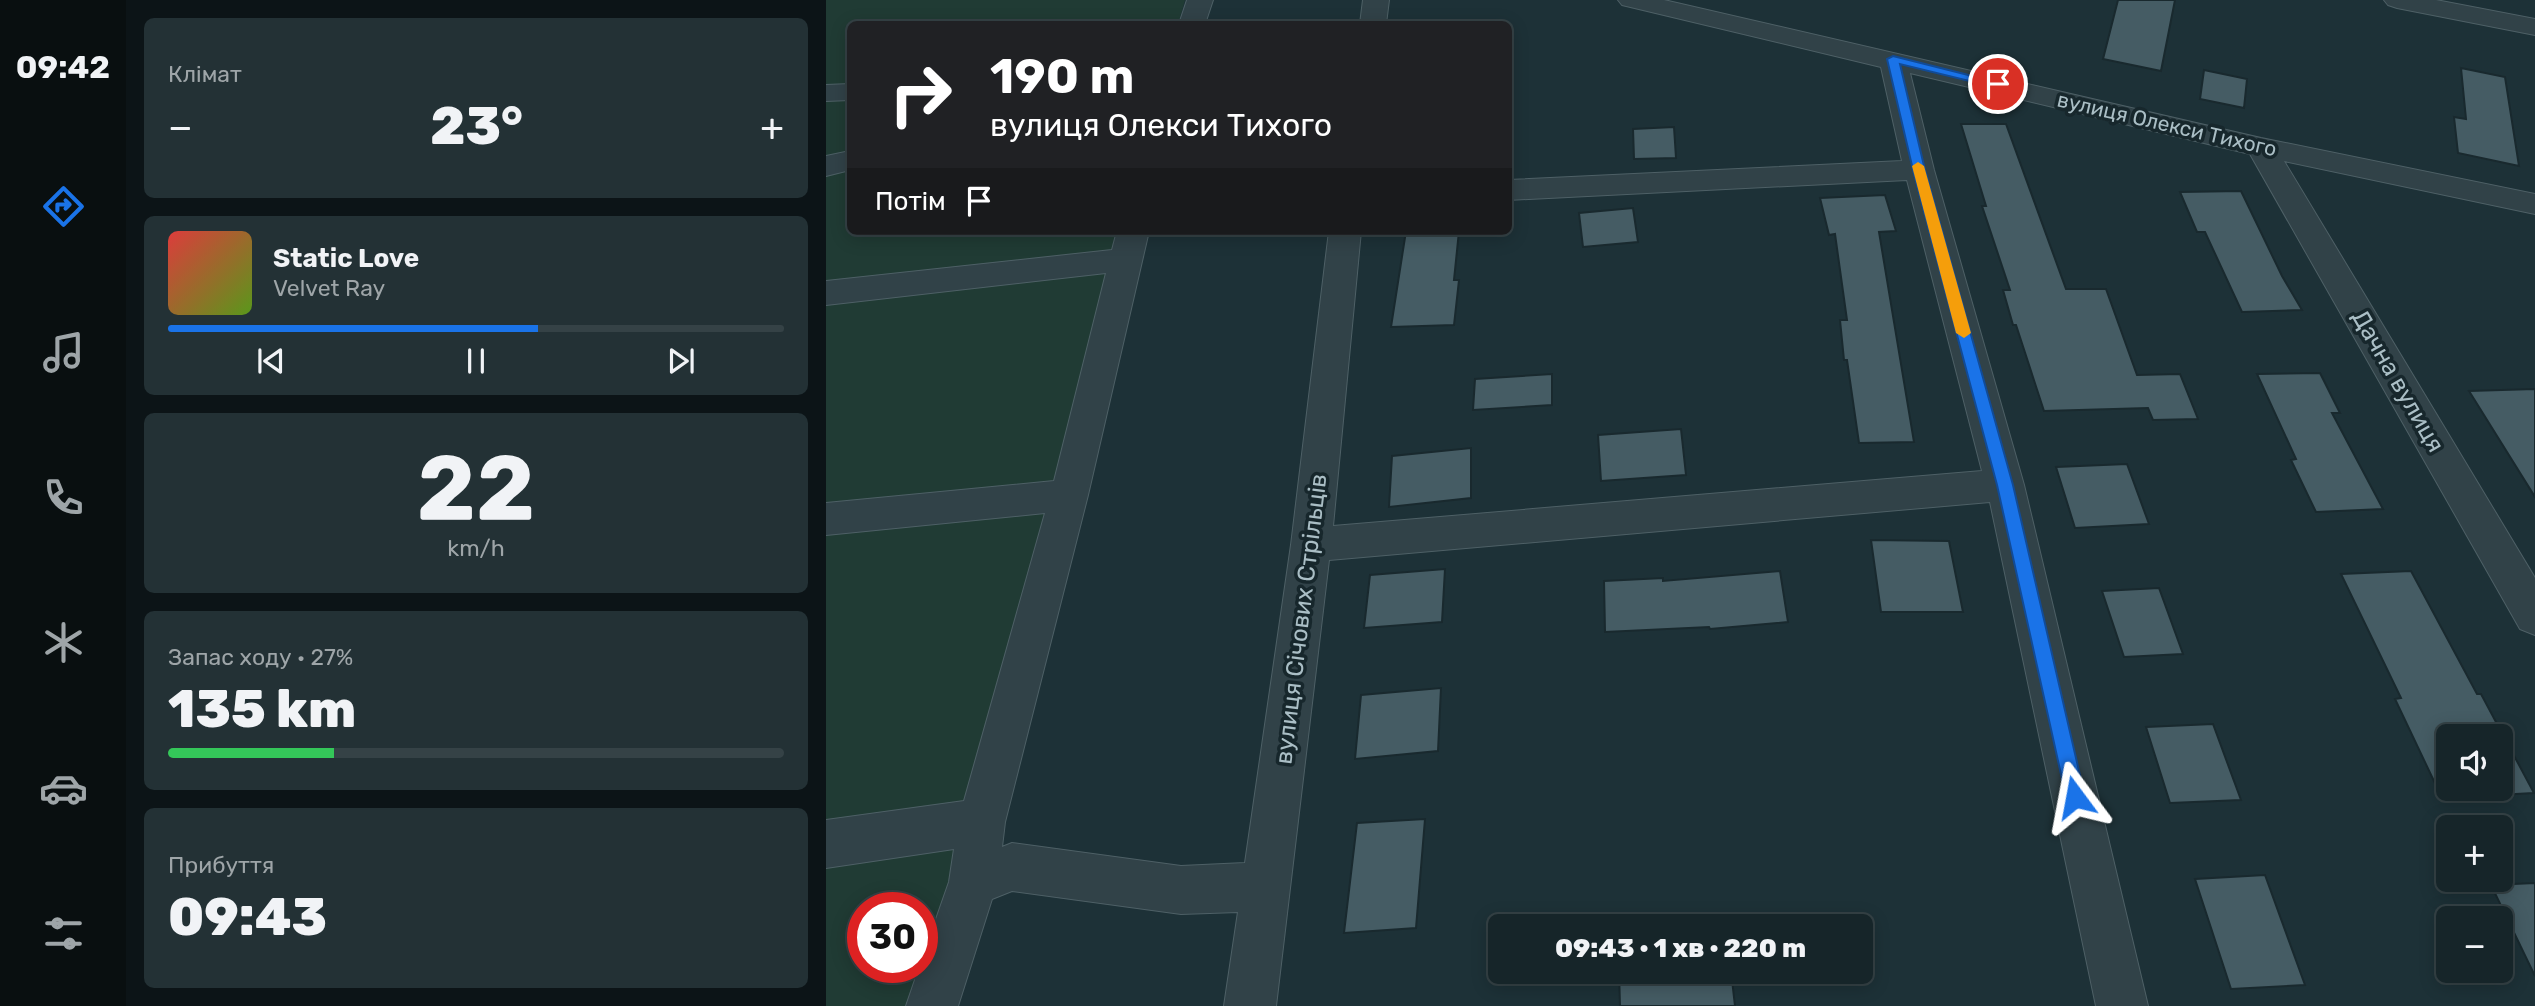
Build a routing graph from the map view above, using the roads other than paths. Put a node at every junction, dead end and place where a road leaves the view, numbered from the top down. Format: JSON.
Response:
{"nodes":[{"id":1,"x":1200,"y":0,"type":"edge"},
{"id":2,"x":1376,"y":0,"type":"edge"},
{"id":3,"x":2397,"y":0,"type":"edge"},
{"id":4,"x":2525,"y":0,"type":"edge"},
{"id":5,"x":1634,"y":1,"type":"edge"},
{"id":6,"x":1193,"y":21,"type":"edge"},
{"id":7,"x":1373,"y":21,"type":"edge"},
{"id":8,"x":2533,"y":32,"type":"edge"},
{"id":9,"x":1893,"y":59,"type":"junction"},
{"id":10,"x":847,"y":92,"type":"edge"},
{"id":11,"x":826,"y":93,"type":"edge"},
{"id":12,"x":2261,"y":147,"type":"junction"},
{"id":13,"x":847,"y":162,"type":"edge"},
{"id":14,"x":826,"y":166,"type":"edge"},
{"id":15,"x":1919,"y":170,"type":"junction"},
{"id":16,"x":1512,"y":190,"type":"edge"},
{"id":17,"x":2535,"y":204,"type":"edge"},
{"id":18,"x":1345,"y":235,"type":"edge"},
{"id":19,"x":1129,"y":245,"type":"edge"},
{"id":20,"x":826,"y":293,"type":"edge"},
{"id":21,"x":2005,"y":485,"type":"junction"},
{"id":22,"x":1069,"y":495,"type":"junction"},
{"id":23,"x":826,"y":519,"type":"edge"},
{"id":24,"x":1311,"y":545,"type":"junction"},
{"id":25,"x":2535,"y":616,"type":"edge"},
{"id":26,"x":982,"y":822,"type":"junction"},
{"id":27,"x":826,"y":844,"type":"edge"},
{"id":28,"x":974,"y":882,"type":"junction"},
{"id":29,"x":1268,"y":887,"type":"junction"},
{"id":30,"x":932,"y":1006,"type":"edge"},
{"id":31,"x":1250,"y":1006,"type":"edge"},
{"id":32,"x":2122,"y":1006,"type":"edge"}],
"edges":[{"from":1,"to":6,"type":"street"},
{"from":2,"to":7,"type":"street"},
{"from":3,"to":8,"type":"street"},
{"from":4,"to":8,"type":"street"},
{"from":5,"to":9,"type":"street","name":"вулиця Олекси Тихого"},
{"from":9,"to":12,"type":"street","name":"вулиця Олекси Тихого"},
{"from":9,"to":15,"type":"street"},
{"from":10,"to":11,"type":"street"},
{"from":12,"to":17,"type":"street","name":"вулиця Олекси Тихого"},
{"from":12,"to":25,"type":"street","name":"Дачна вулиця"},
{"from":13,"to":14,"type":"street"},
{"from":15,"to":16,"type":"street"},
{"from":15,"to":21,"type":"street"},
{"from":18,"to":24,"type":"street","name":"вулиця Січових Стрільців"},
{"from":19,"to":20,"type":"street"},
{"from":19,"to":22,"type":"street"},
{"from":21,"to":24,"type":"street"},
{"from":21,"to":32,"type":"street"},
{"from":22,"to":23,"type":"street"},
{"from":22,"to":26,"type":"street"},
{"from":24,"to":29,"type":"street","name":"вулиця Січових Стрільців"},
{"from":26,"to":27,"type":"street"},
{"from":26,"to":28,"type":"street"},
{"from":28,"to":29,"type":"street"},
{"from":28,"to":30,"type":"street"},
{"from":29,"to":31,"type":"street","name":"вулиця Січових Стрільців"}]}
